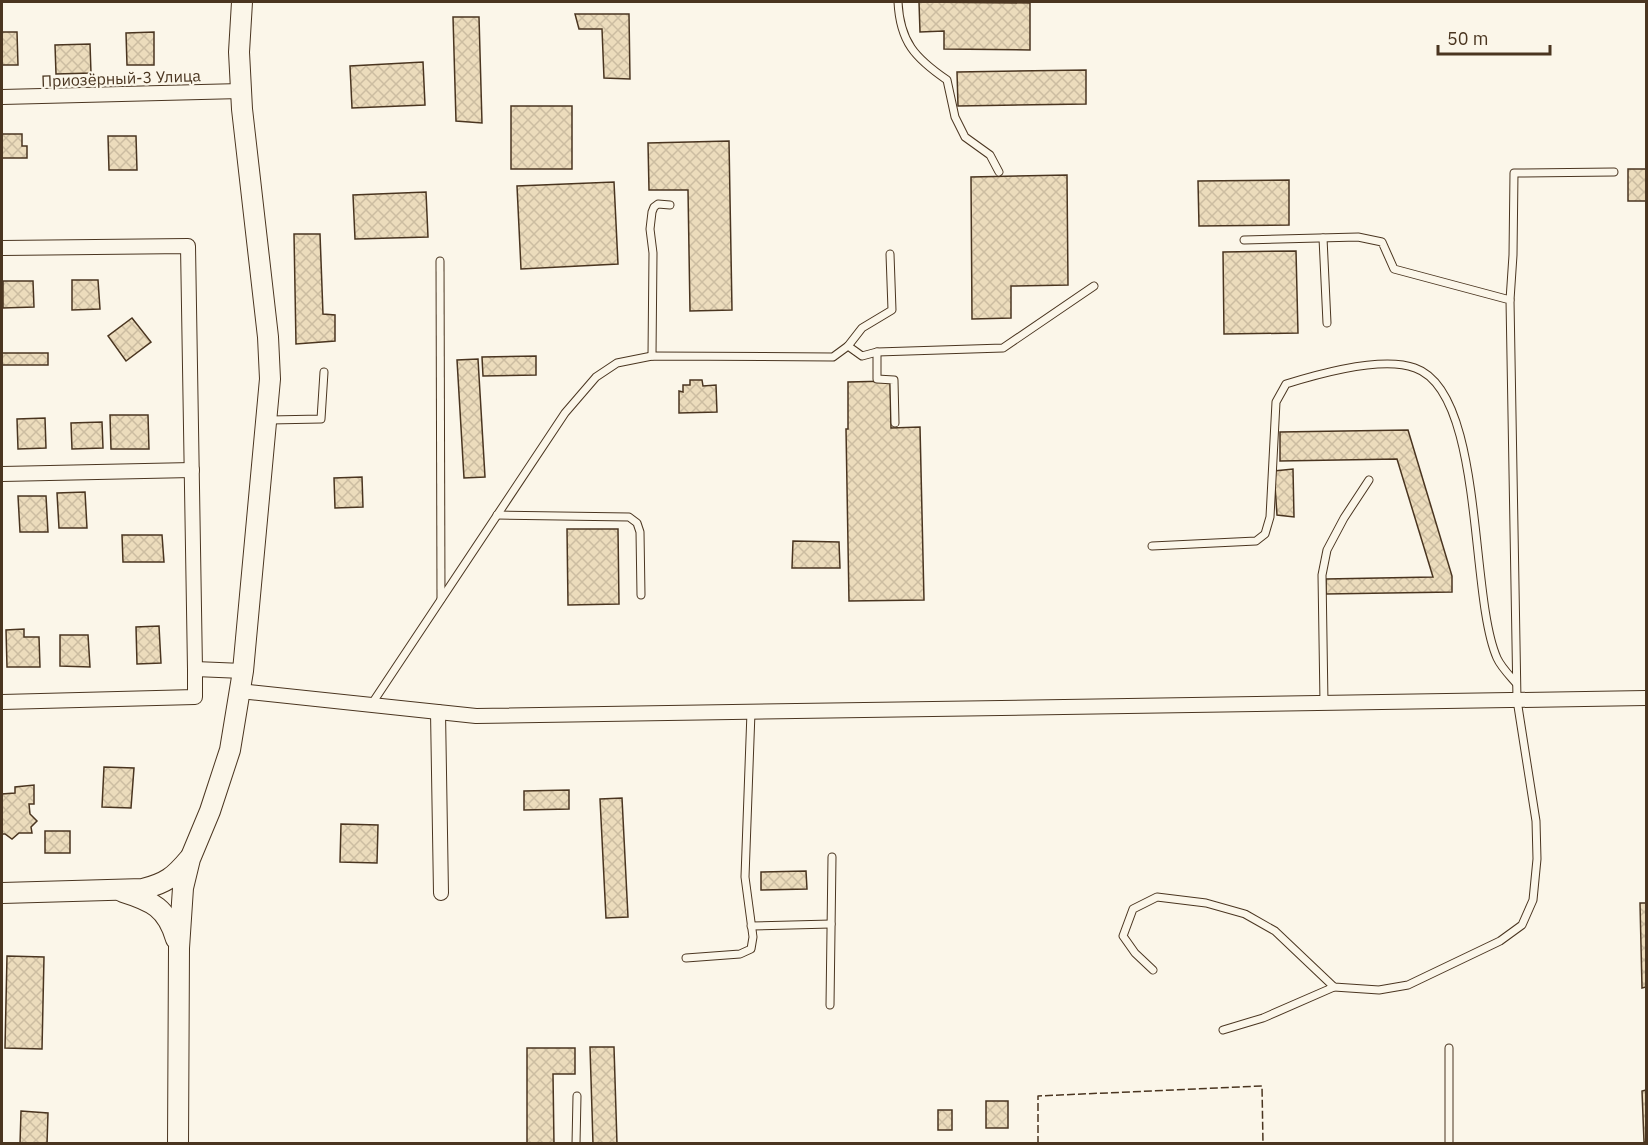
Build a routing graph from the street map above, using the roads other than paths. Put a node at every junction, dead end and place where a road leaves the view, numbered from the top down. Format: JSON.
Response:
{"nodes":[{"id":1,"x":242,"y":2,"type":"edge"},
{"id":2,"x":898,"y":2,"type":"edge"},
{"id":3,"x":241,"y":91,"type":"junction"},
{"id":4,"x":2,"y":97,"type":"edge"},
{"id":5,"x":999,"y":172,"type":"dead end"},
{"id":6,"x":1614,"y":172,"type":"dead end"},
{"id":7,"x":670,"y":205,"type":"dead end"},
{"id":8,"x":1323,"y":238,"type":"junction"},
{"id":9,"x":1244,"y":240,"type":"dead end"},
{"id":10,"x":2,"y":248,"type":"edge"},
{"id":11,"x":890,"y":254,"type":"dead end"},
{"id":12,"x":440,"y":261,"type":"dead end"},
{"id":13,"x":1094,"y":286,"type":"dead end"},
{"id":14,"x":1509,"y":300,"type":"junction"},
{"id":15,"x":1327,"y":323,"type":"dead end"},
{"id":16,"x":848,"y":346,"type":"junction"},
{"id":17,"x":877,"y":352,"type":"junction"},
{"id":18,"x":652,"y":356,"type":"junction"},
{"id":19,"x":324,"y":372,"type":"dead end"},
{"id":20,"x":267,"y":420,"type":"junction"},
{"id":21,"x":895,"y":423,"type":"dead end"},
{"id":22,"x":192,"y":470,"type":"junction"},
{"id":23,"x":2,"y":474,"type":"edge"},
{"id":24,"x":1369,"y":480,"type":"dead end"},
{"id":25,"x":497,"y":515,"type":"junction"},
{"id":26,"x":1152,"y":546,"type":"dead end"},
{"id":27,"x":641,"y":595,"type":"dead end"},
{"id":28,"x":441,"y":598,"type":"junction"},
{"id":29,"x":195,"y":669,"type":"junction"},
{"id":30,"x":243,"y":671,"type":"junction"},
{"id":31,"x":1516,"y":683,"type":"junction"},
{"id":32,"x":240,"y":692,"type":"junction"},
{"id":33,"x":1647,"y":698,"type":"edge"},
{"id":34,"x":1516,"y":700,"type":"junction"},
{"id":35,"x":2,"y":702,"type":"edge"},
{"id":36,"x":1324,"y":703,"type":"junction"},
{"id":37,"x":371,"y":705,"type":"junction"},
{"id":38,"x":438,"y":712,"type":"junction"},
{"id":39,"x":751,"y":712,"type":"junction"},
{"id":40,"x":832,"y":857,"type":"dead end"},
{"id":41,"x":190,"y":859,"type":"junction"},
{"id":42,"x":118,"y":891,"type":"junction"},
{"id":43,"x":2,"y":893,"type":"edge"},
{"id":44,"x":441,"y":893,"type":"dead end"},
{"id":45,"x":831,"y":924,"type":"junction"},
{"id":46,"x":751,"y":926,"type":"junction"},
{"id":47,"x":179,"y":948,"type":"junction"},
{"id":48,"x":686,"y":958,"type":"dead end"},
{"id":49,"x":1153,"y":970,"type":"dead end"},
{"id":50,"x":1334,"y":987,"type":"junction"},
{"id":51,"x":830,"y":1005,"type":"dead end"},
{"id":52,"x":1224,"y":1030,"type":"dead end"},
{"id":53,"x":1449,"y":1048,"type":"dead end"},
{"id":54,"x":577,"y":1096,"type":"dead end"},
{"id":55,"x":178,"y":1143,"type":"edge"},
{"id":56,"x":576,"y":1143,"type":"edge"},
{"id":57,"x":1449,"y":1143,"type":"edge"}],
"edges":[{"from":1,"to":3,"type":"street"},
{"from":2,"to":5,"type":"lane"},
{"from":3,"to":4,"type":"street","name":"Приозёрный-3 Улица"},
{"from":3,"to":20,"type":"street"},
{"from":6,"to":14,"type":"lane"},
{"from":7,"to":18,"type":"lane"},
{"from":8,"to":9,"type":"lane"},
{"from":8,"to":14,"type":"lane"},
{"from":8,"to":15,"type":"lane"},
{"from":10,"to":22,"type":"street"},
{"from":11,"to":16,"type":"lane"},
{"from":12,"to":28,"type":"lane"},
{"from":13,"to":17,"type":"lane"},
{"from":14,"to":31,"type":"lane"},
{"from":16,"to":17,"type":"lane"},
{"from":16,"to":18,"type":"lane"},
{"from":17,"to":21,"type":"lane"},
{"from":18,"to":25,"type":"lane"},
{"from":19,"to":20,"type":"lane"},
{"from":20,"to":30,"type":"street"},
{"from":22,"to":23,"type":"street"},
{"from":22,"to":29,"type":"street"},
{"from":24,"to":36,"type":"lane"},
{"from":25,"to":27,"type":"lane"},
{"from":25,"to":28,"type":"lane"},
{"from":26,"to":31,"type":"lane"},
{"from":28,"to":37,"type":"lane"},
{"from":29,"to":30,"type":"street"},
{"from":29,"to":35,"type":"street"},
{"from":30,"to":32,"type":"street"},
{"from":31,"to":34,"type":"lane"},
{"from":32,"to":37,"type":"street"},
{"from":32,"to":41,"type":"street"},
{"from":33,"to":34,"type":"street"},
{"from":34,"to":36,"type":"street"},
{"from":34,"to":50,"type":"lane"},
{"from":36,"to":39,"type":"street"},
{"from":37,"to":38,"type":"street"},
{"from":38,"to":39,"type":"street"},
{"from":38,"to":44,"type":"street"},
{"from":39,"to":46,"type":"lane"},
{"from":40,"to":45,"type":"lane"},
{"from":41,"to":42,"type":"street"},
{"from":41,"to":47,"type":"street"},
{"from":42,"to":43,"type":"street"},
{"from":42,"to":47,"type":"street"},
{"from":45,"to":46,"type":"lane"},
{"from":45,"to":51,"type":"lane"},
{"from":46,"to":48,"type":"lane"},
{"from":47,"to":55,"type":"street"},
{"from":49,"to":50,"type":"lane"},
{"from":50,"to":52,"type":"lane"},
{"from":53,"to":57,"type":"lane"},
{"from":54,"to":56,"type":"lane"}]}
